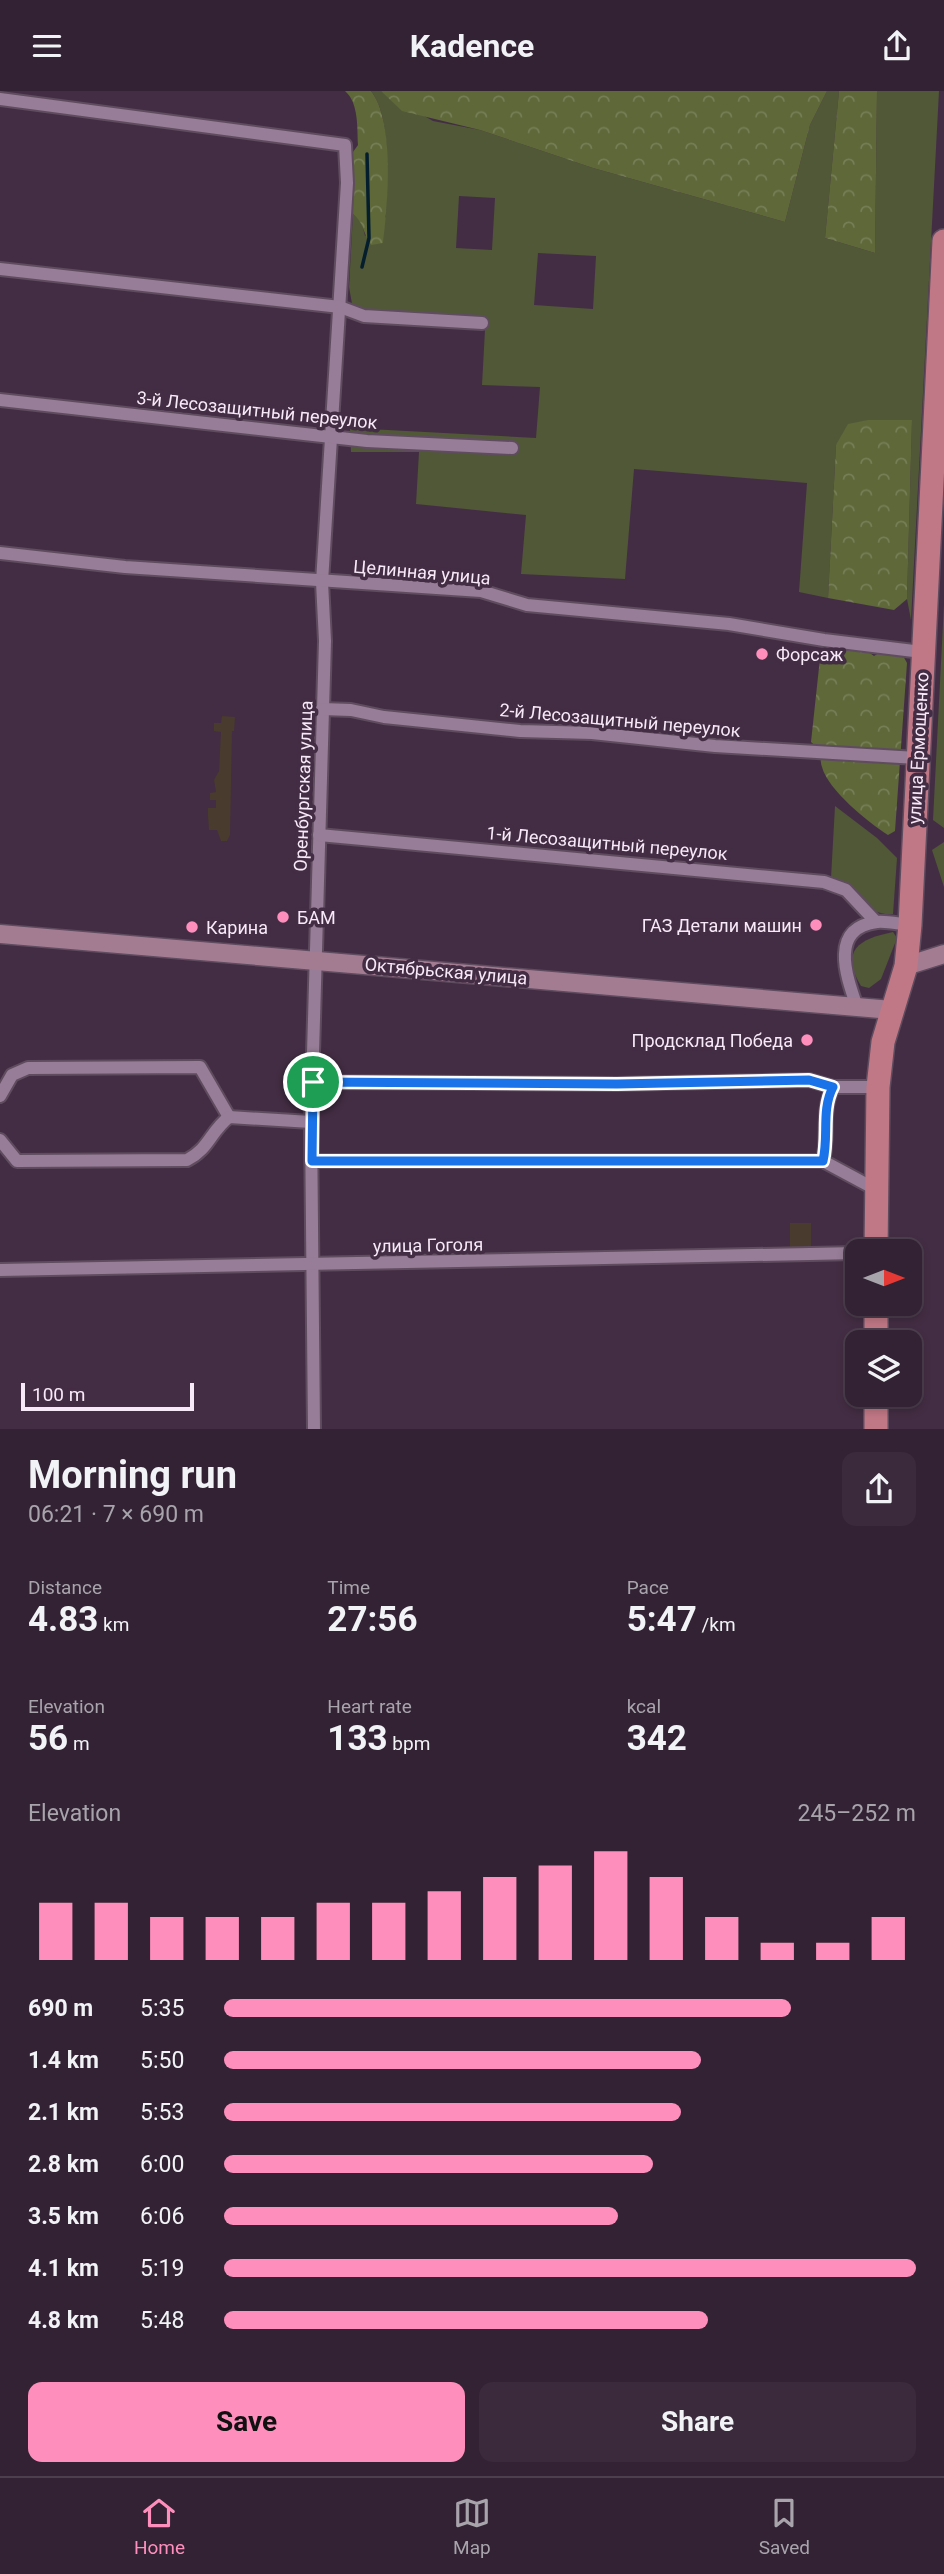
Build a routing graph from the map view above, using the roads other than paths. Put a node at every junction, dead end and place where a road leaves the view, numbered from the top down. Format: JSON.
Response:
{"nodes":[{"id":1,"x":0,"y":99,"type":"edge"},
{"id":2,"x":944,"y":240,"type":"edge"},
{"id":3,"x":0,"y":269,"type":"edge"},
{"id":4,"x":340,"y":307,"type":"junction"},
{"id":5,"x":482,"y":323,"type":"dead end"},
{"id":6,"x":0,"y":400,"type":"edge"},
{"id":7,"x":330,"y":437,"type":"junction"},
{"id":8,"x":512,"y":447,"type":"dead end"},
{"id":9,"x":0,"y":552,"type":"edge"},
{"id":10,"x":322,"y":582,"type":"junction"},
{"id":11,"x":922,"y":652,"type":"junction"},
{"id":12,"x":322,"y":709,"type":"junction"},
{"id":13,"x":917,"y":758,"type":"junction"},
{"id":14,"x":318,"y":835,"type":"junction"},
{"id":15,"x":876,"y":922,"type":"junction"},
{"id":16,"x":910,"y":925,"type":"junction"},
{"id":17,"x":0,"y":934,"type":"edge"},
{"id":18,"x":944,"y":954,"type":"edge"},
{"id":19,"x":316,"y":960,"type":"junction"},
{"id":20,"x":906,"y":966,"type":"junction"},
{"id":21,"x":857,"y":1007,"type":"junction"},
{"id":22,"x":892,"y":1010,"type":"junction"},
{"id":23,"x":313,"y":1082,"type":"junction"},
{"id":24,"x":833,"y":1087,"type":"junction"},
{"id":25,"x":878,"y":1087,"type":"junction"},
{"id":26,"x":0,"y":1096,"type":"edge"},
{"id":27,"x":229,"y":1117,"type":"junction"},
{"id":28,"x":311,"y":1122,"type":"junction"},
{"id":29,"x":0,"y":1140,"type":"edge"},
{"id":30,"x":312,"y":1161,"type":"junction"},
{"id":31,"x":823,"y":1161,"type":"junction"},
{"id":32,"x":877,"y":1190,"type":"junction"},
{"id":33,"x":876,"y":1239,"type":"edge"},
{"id":34,"x":845,"y":1253,"type":"edge"},
{"id":35,"x":312,"y":1265,"type":"junction"},
{"id":36,"x":0,"y":1270,"type":"edge"},
{"id":37,"x":876,"y":1407,"type":"edge"},
{"id":38,"x":314,"y":1429,"type":"edge"},
{"id":39,"x":876,"y":1429,"type":"edge"}],
"edges":[{"from":1,"to":4,"type":"street","name":"Оренбургская улица"},
{"from":2,"to":11,"type":"highway","name":"улица Ермощенко"},
{"from":3,"to":4,"type":"street"},
{"from":4,"to":5,"type":"street"},
{"from":4,"to":7,"type":"street","name":"Оренбургская улица"},
{"from":6,"to":7,"type":"street","name":"3-й Лесозащитный переулок"},
{"from":7,"to":8,"type":"street","name":"3-й Лесозащитный переулок"},
{"from":7,"to":10,"type":"street","name":"Оренбургская улица"},
{"from":9,"to":10,"type":"street","name":"Целинная улица"},
{"from":10,"to":11,"type":"street","name":"Целинная улица"},
{"from":10,"to":12,"type":"street","name":"Оренбургская улица"},
{"from":11,"to":13,"type":"highway","name":"улица Ермощенко"},
{"from":12,"to":13,"type":"street","name":"2-й Лесозащитный переулок"},
{"from":12,"to":14,"type":"street","name":"Оренбургская улица"},
{"from":13,"to":16,"type":"highway","name":"улица Ермощенко"},
{"from":14,"to":15,"type":"street","name":"1-й Лесозащитный переулок"},
{"from":14,"to":19,"type":"street","name":"Оренбургская улица"},
{"from":15,"to":16,"type":"street"},
{"from":15,"to":21,"type":"street"},
{"from":16,"to":20,"type":"highway","name":"улица Ермощенко"},
{"from":17,"to":19,"type":"street","name":"Октябрьская улица"},
{"from":18,"to":20,"type":"street"},
{"from":19,"to":21,"type":"street","name":"Октябрьская улица"},
{"from":19,"to":23,"type":"street","name":"Оренбургская улица"},
{"from":20,"to":22,"type":"highway","name":"улица Ермощенко"},
{"from":21,"to":22,"type":"street","name":"Октябрьская улица"},
{"from":22,"to":25,"type":"highway","name":"улица Ермощенко"},
{"from":23,"to":24,"type":"street"},
{"from":23,"to":28,"type":"street","name":"Оренбургская улица"},
{"from":24,"to":25,"type":"street"},
{"from":24,"to":31,"type":"street"},
{"from":25,"to":32,"type":"highway","name":"улица Ермощенко"},
{"from":26,"to":27,"type":"street"},
{"from":27,"to":28,"type":"street"},
{"from":27,"to":29,"type":"street"},
{"from":28,"to":30,"type":"street","name":"Оренбургская улица"},
{"from":30,"to":31,"type":"street"},
{"from":30,"to":35,"type":"street","name":"Оренбургская улица"},
{"from":31,"to":32,"type":"street"},
{"from":32,"to":33,"type":"highway","name":"улица Ермощенко"},
{"from":34,"to":35,"type":"street","name":"улица Гоголя"},
{"from":35,"to":36,"type":"street","name":"улица Гоголя"},
{"from":35,"to":38,"type":"street","name":"Оренбургская улица"},
{"from":37,"to":39,"type":"highway"}]}
